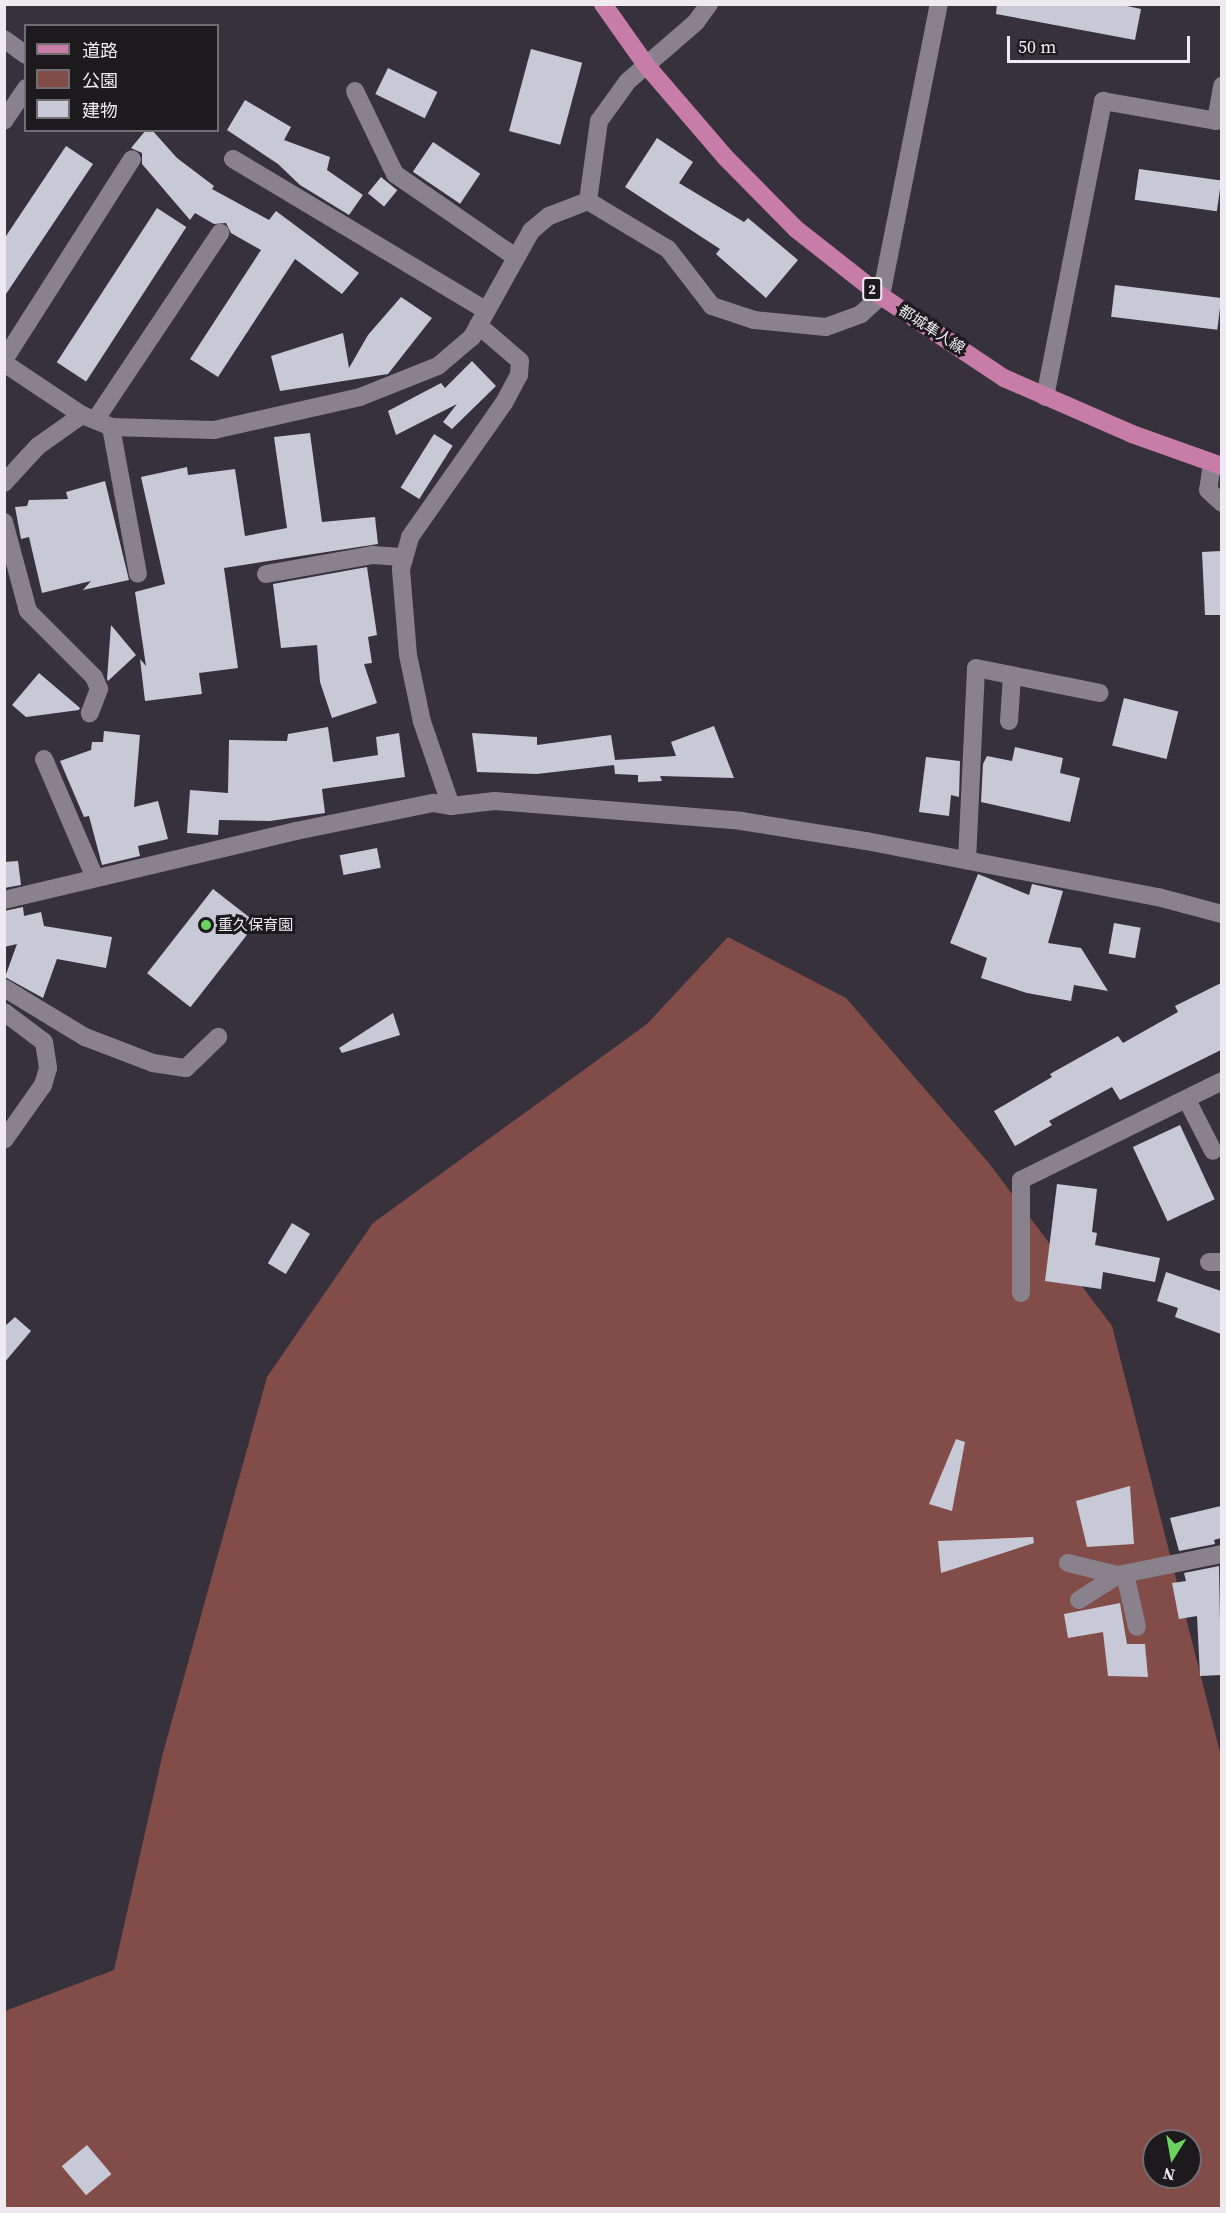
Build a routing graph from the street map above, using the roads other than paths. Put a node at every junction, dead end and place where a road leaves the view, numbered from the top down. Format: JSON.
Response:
{"nodes":[{"id":1,"x":603,"y":4,"type":"edge"},
{"id":2,"x":709,"y":4,"type":"edge"},
{"id":3,"x":939,"y":4,"type":"edge"},
{"id":4,"x":4,"y":39,"type":"edge"},
{"id":5,"x":24,"y":54,"type":"edge"},
{"id":6,"x":646,"y":65,"type":"junction"},
{"id":7,"x":1221,"y":86,"type":"edge"},
{"id":8,"x":24,"y":91,"type":"edge"},
{"id":9,"x":355,"y":91,"type":"dead end"},
{"id":10,"x":4,"y":121,"type":"edge"},
{"id":11,"x":132,"y":159,"type":"dead end"},
{"id":12,"x":233,"y":159,"type":"dead end"},
{"id":13,"x":588,"y":201,"type":"junction"},
{"id":14,"x":220,"y":232,"type":"dead end"},
{"id":15,"x":514,"y":256,"type":"junction"},
{"id":16,"x":881,"y":296,"type":"junction"},
{"id":17,"x":481,"y":317,"type":"junction"},
{"id":18,"x":4,"y":362,"type":"edge"},
{"id":19,"x":1045,"y":397,"type":"junction"},
{"id":20,"x":96,"y":420,"type":"junction"},
{"id":21,"x":1217,"y":464,"type":"edge"},
{"id":22,"x":4,"y":483,"type":"edge"},
{"id":23,"x":1221,"y":503,"type":"edge"},
{"id":24,"x":4,"y":522,"type":"edge"},
{"id":25,"x":401,"y":557,"type":"junction"},
{"id":26,"x":138,"y":574,"type":"dead end"},
{"id":27,"x":266,"y":574,"type":"dead end"},
{"id":28,"x":1012,"y":676,"type":"junction"},
{"id":29,"x":1100,"y":693,"type":"dead end"},
{"id":30,"x":90,"y":713,"type":"dead end"},
{"id":31,"x":1009,"y":721,"type":"dead end"},
{"id":32,"x":44,"y":759,"type":"dead end"},
{"id":33,"x":452,"y":806,"type":"junction"},
{"id":34,"x":967,"y":860,"type":"junction"},
{"id":35,"x":94,"y":878,"type":"junction"},
{"id":36,"x":4,"y":900,"type":"edge"},
{"id":37,"x":1221,"y":914,"type":"edge"},
{"id":38,"x":4,"y":988,"type":"edge"},
{"id":39,"x":4,"y":1012,"type":"edge"},
{"id":40,"x":218,"y":1037,"type":"dead end"},
{"id":41,"x":1221,"y":1081,"type":"edge"},
{"id":42,"x":1187,"y":1100,"type":"junction"},
{"id":43,"x":4,"y":1140,"type":"edge"},
{"id":44,"x":1213,"y":1151,"type":"dead end"},
{"id":45,"x":1021,"y":1293,"type":"dead end"},
{"id":46,"x":1221,"y":1554,"type":"edge"},
{"id":47,"x":1068,"y":1563,"type":"dead end"},
{"id":48,"x":1122,"y":1575,"type":"junction"},
{"id":49,"x":1079,"y":1600,"type":"dead end"},
{"id":50,"x":1137,"y":1627,"type":"dead end"}],
"edges":[{"from":1,"to":6,"type":"main road","name":"都城隼人線","number":"2"},
{"from":2,"to":6,"type":"street"},
{"from":3,"to":16,"type":"street"},
{"from":4,"to":5,"type":"street"},
{"from":6,"to":13,"type":"street"},
{"from":6,"to":16,"type":"main road","name":"都城隼人線","number":"2"},
{"from":7,"to":19,"type":"street"},
{"from":8,"to":10,"type":"street"},
{"from":9,"to":15,"type":"street"},
{"from":11,"to":18,"type":"street"},
{"from":12,"to":17,"type":"street"},
{"from":13,"to":15,"type":"street"},
{"from":13,"to":16,"type":"street"},
{"from":14,"to":20,"type":"street"},
{"from":15,"to":17,"type":"street"},
{"from":16,"to":19,"type":"main road","name":"都城隼人線","number":"2"},
{"from":17,"to":20,"type":"street"},
{"from":17,"to":25,"type":"street"},
{"from":18,"to":20,"type":"street"},
{"from":19,"to":21,"type":"main road","name":"都城隼人線","number":"2"},
{"from":20,"to":22,"type":"street"},
{"from":20,"to":26,"type":"street"},
{"from":21,"to":23,"type":"street"},
{"from":24,"to":30,"type":"street"},
{"from":25,"to":27,"type":"street"},
{"from":25,"to":33,"type":"street"},
{"from":28,"to":29,"type":"street"},
{"from":28,"to":31,"type":"street"},
{"from":28,"to":34,"type":"street"},
{"from":32,"to":35,"type":"street"},
{"from":33,"to":34,"type":"street"},
{"from":33,"to":35,"type":"street"},
{"from":34,"to":37,"type":"street"},
{"from":35,"to":36,"type":"street"},
{"from":38,"to":40,"type":"street"},
{"from":39,"to":43,"type":"street"},
{"from":41,"to":42,"type":"street"},
{"from":42,"to":44,"type":"street"},
{"from":42,"to":45,"type":"street"},
{"from":46,"to":48,"type":"street"},
{"from":47,"to":48,"type":"street"},
{"from":48,"to":49,"type":"street"},
{"from":48,"to":50,"type":"street"}]}
